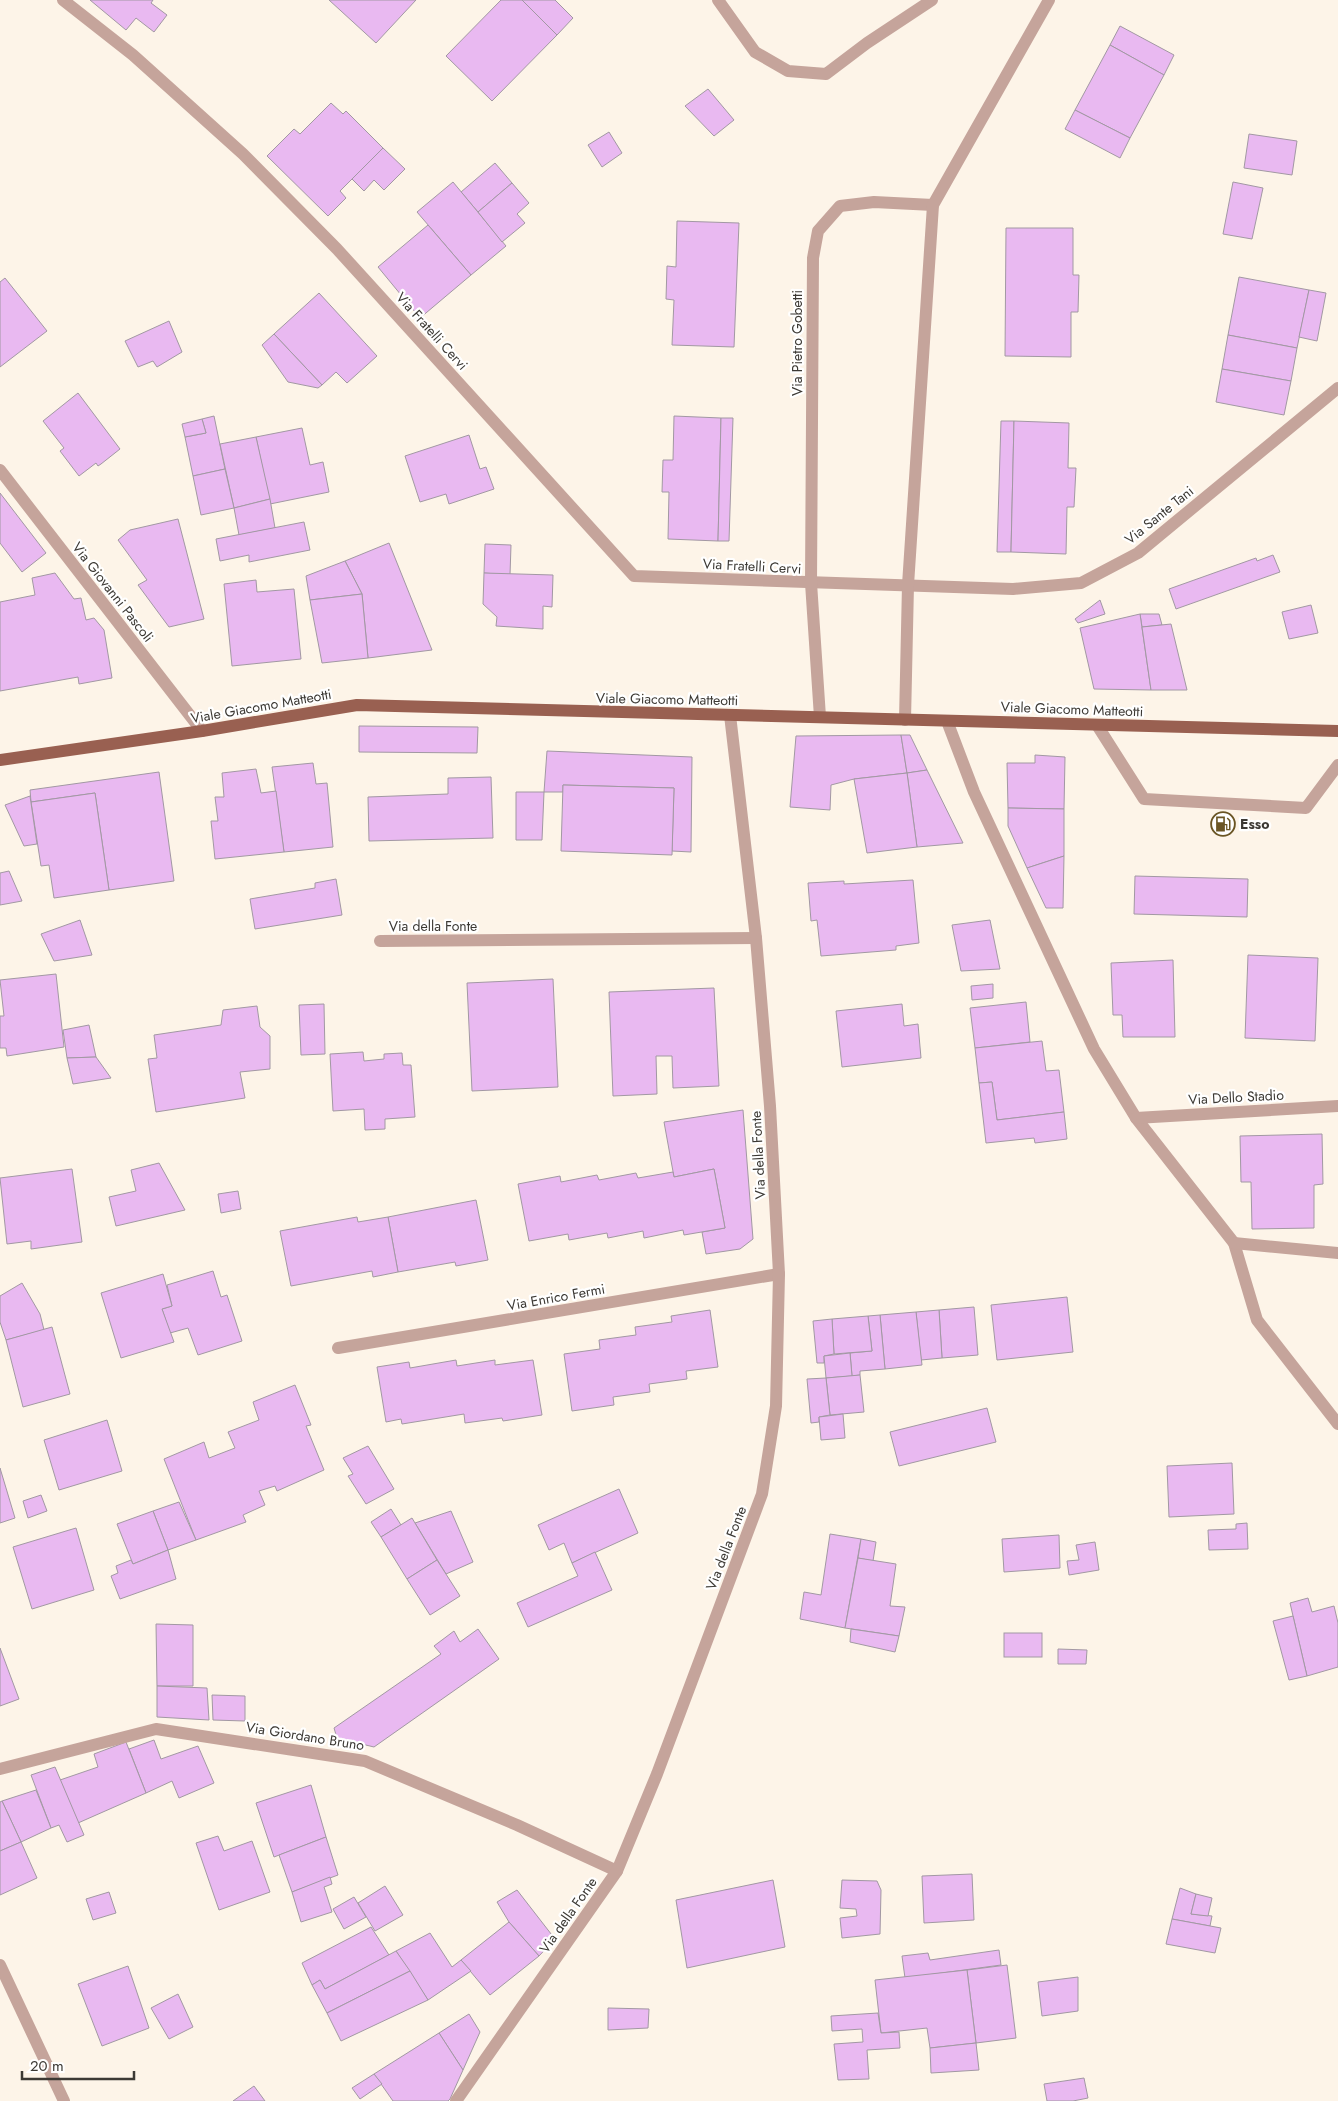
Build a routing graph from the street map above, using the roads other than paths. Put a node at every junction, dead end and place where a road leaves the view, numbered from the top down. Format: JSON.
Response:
{"nodes":[{"id":1,"x":63,"y":0,"type":"edge"},
{"id":2,"x":718,"y":0,"type":"edge"},
{"id":3,"x":932,"y":0,"type":"edge"},
{"id":4,"x":1049,"y":0,"type":"edge"},
{"id":5,"x":933,"y":204,"type":"junction"},
{"id":6,"x":1338,"y":388,"type":"edge"},
{"id":7,"x":0,"y":470,"type":"edge"},
{"id":8,"x":811,"y":583,"type":"junction"},
{"id":9,"x":908,"y":585,"type":"junction"},
{"id":10,"x":730,"y":715,"type":"junction"},
{"id":11,"x":820,"y":717,"type":"junction"},
{"id":12,"x":905,"y":720,"type":"junction"},
{"id":13,"x":946,"y":721,"type":"junction"},
{"id":14,"x":1097,"y":725,"type":"junction"},
{"id":15,"x":202,"y":731,"type":"junction"},
{"id":16,"x":1338,"y":731,"type":"edge"},
{"id":17,"x":0,"y":760,"type":"edge"},
{"id":18,"x":1338,"y":765,"type":"edge"},
{"id":19,"x":756,"y":938,"type":"junction"},
{"id":20,"x":380,"y":941,"type":"dead end"},
{"id":21,"x":1338,"y":1106,"type":"edge"},
{"id":22,"x":1136,"y":1118,"type":"junction"},
{"id":23,"x":1234,"y":1243,"type":"junction"},
{"id":24,"x":1338,"y":1253,"type":"edge"},
{"id":25,"x":779,"y":1274,"type":"junction"},
{"id":26,"x":338,"y":1348,"type":"dead end"},
{"id":27,"x":1338,"y":1424,"type":"edge"},
{"id":28,"x":0,"y":1769,"type":"edge"},
{"id":29,"x":617,"y":1871,"type":"junction"},
{"id":30,"x":0,"y":1965,"type":"edge"},
{"id":31,"x":64,"y":2101,"type":"edge"},
{"id":32,"x":456,"y":2101,"type":"edge"}],
"edges":[{"from":1,"to":8,"type":"street","name":"Via Fratelli Cervi"},
{"from":2,"to":3,"type":"street"},
{"from":4,"to":5,"type":"street"},
{"from":5,"to":8,"type":"street","name":"Via Pietro Gobetti"},
{"from":5,"to":9,"type":"street"},
{"from":6,"to":9,"type":"street","name":"Via Sante Tani"},
{"from":7,"to":15,"type":"street","name":"Via Giovanni Pascoli"},
{"from":8,"to":9,"type":"street"},
{"from":8,"to":11,"type":"street","name":"Via Pietro Gobetti"},
{"from":9,"to":12,"type":"street"},
{"from":10,"to":11,"type":"main road","name":"Viale Giacomo Matteotti"},
{"from":10,"to":15,"type":"main road","name":"Viale Giacomo Matteotti"},
{"from":10,"to":19,"type":"street","name":"Via della Fonte"},
{"from":11,"to":12,"type":"main road","name":"Viale Giacomo Matteotti"},
{"from":12,"to":13,"type":"main road","name":"Viale Giacomo Matteotti"},
{"from":13,"to":14,"type":"main road","name":"Viale Giacomo Matteotti"},
{"from":13,"to":22,"type":"street"},
{"from":14,"to":16,"type":"main road","name":"Viale Giacomo Matteotti"},
{"from":14,"to":18,"type":"street"},
{"from":15,"to":17,"type":"main road","name":"Viale Giacomo Matteotti"},
{"from":19,"to":20,"type":"street","name":"Via della Fonte"},
{"from":19,"to":25,"type":"street","name":"Via della Fonte"},
{"from":21,"to":22,"type":"street","name":"Via Dello Stadio"},
{"from":22,"to":23,"type":"street"},
{"from":23,"to":24,"type":"street"},
{"from":23,"to":27,"type":"street"},
{"from":25,"to":26,"type":"street","name":"Via Enrico Fermi"},
{"from":25,"to":29,"type":"street","name":"Via della Fonte"},
{"from":28,"to":29,"type":"street","name":"Via Giordano Bruno"},
{"from":29,"to":32,"type":"street","name":"Via della Fonte"},
{"from":30,"to":31,"type":"street"}]}
